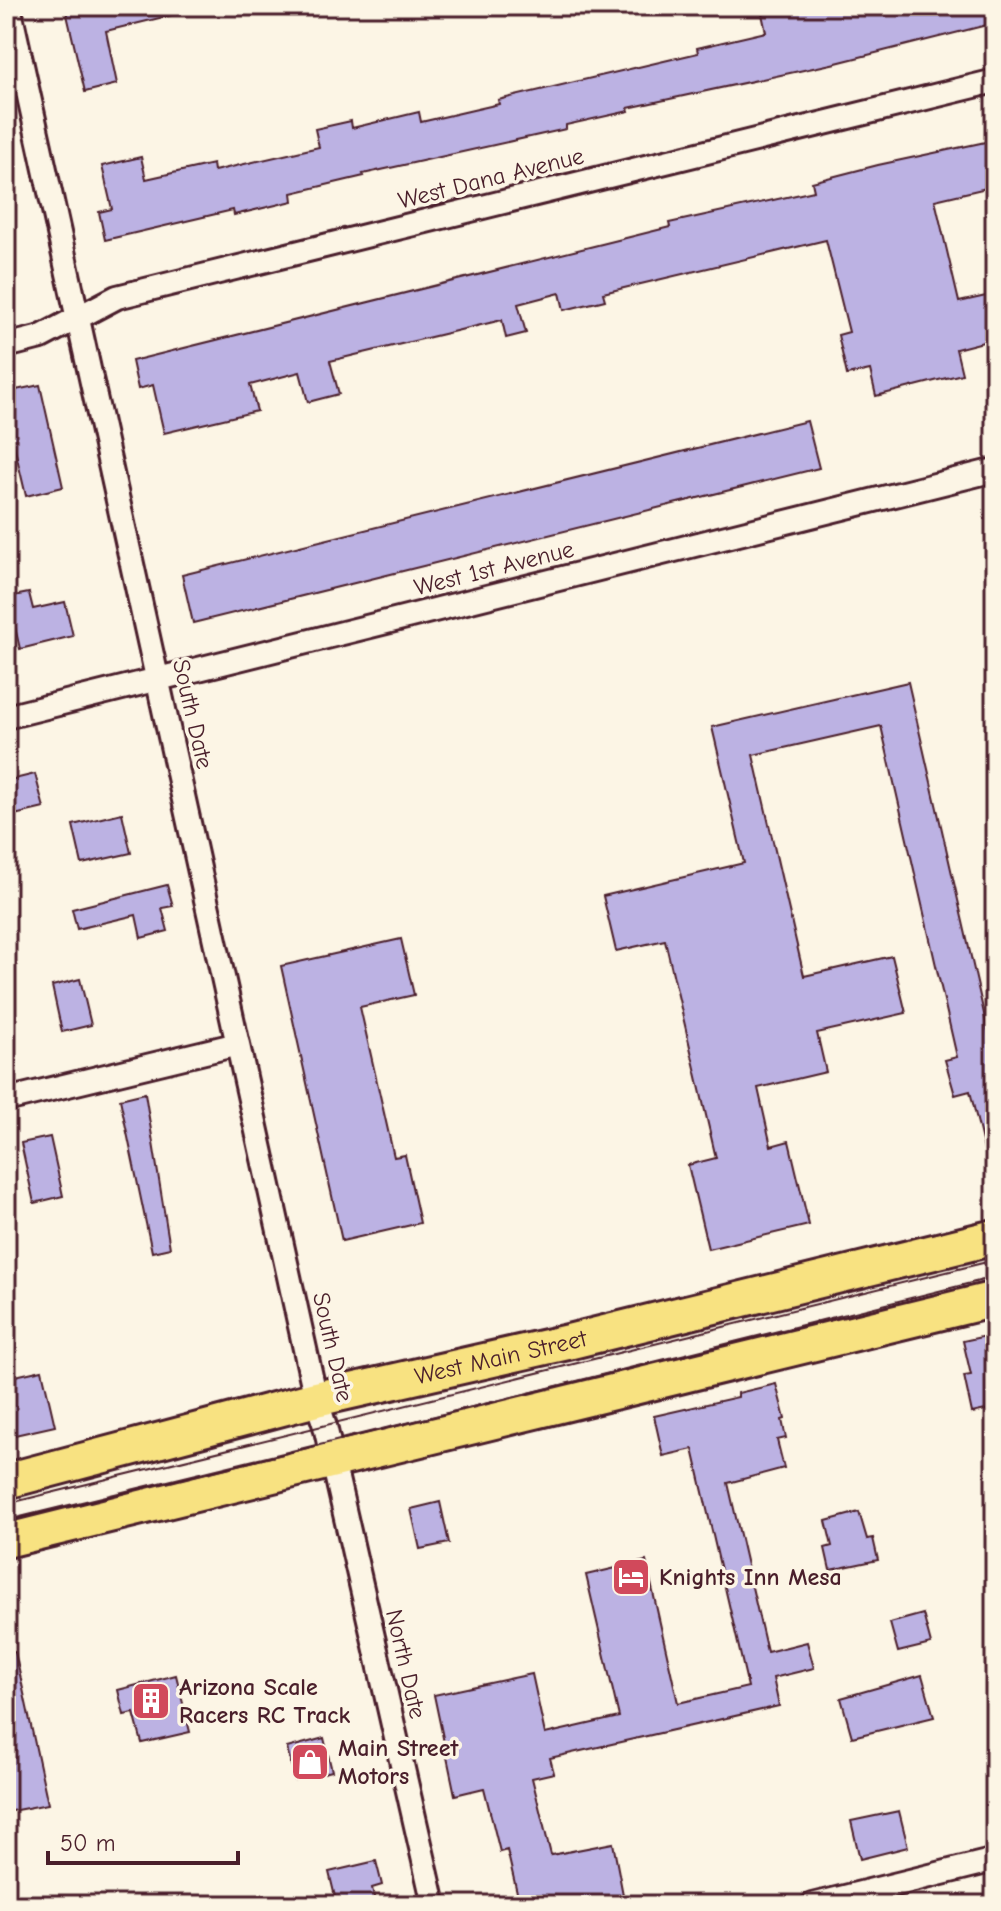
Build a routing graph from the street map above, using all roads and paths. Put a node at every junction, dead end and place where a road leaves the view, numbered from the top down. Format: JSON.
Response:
{"nodes":[{"id":1,"x":9,"y":6,"type":"edge"},
{"id":2,"x":995,"y":81,"type":"edge"},
{"id":3,"x":77,"y":316,"type":"junction"},
{"id":4,"x":6,"y":346,"type":"edge"},
{"id":5,"x":995,"y":470,"type":"edge"},
{"id":6,"x":158,"y":679,"type":"junction"},
{"id":7,"x":6,"y":717,"type":"edge"},
{"id":8,"x":238,"y":1044,"type":"junction"},
{"id":9,"x":6,"y":1100,"type":"edge"},
{"id":10,"x":995,"y":1237,"type":"edge"},
{"id":11,"x":995,"y":1299,"type":"edge"},
{"id":12,"x":316,"y":1399,"type":"junction"},
{"id":13,"x":330,"y":1447,"type":"junction"},
{"id":14,"x":6,"y":1481,"type":"edge"},
{"id":15,"x":6,"y":1540,"type":"edge"},
{"id":16,"x":995,"y":1860,"type":"edge"},
{"id":17,"x":434,"y":1905,"type":"edge"},
{"id":18,"x":812,"y":1905,"type":"edge"}],
"edges":[{"from":1,"to":3,"type":"street","name":"South Date"},
{"from":2,"to":3,"type":"street","name":"West Dana Avenue"},
{"from":3,"to":4,"type":"street","name":"West Dana Avenue"},
{"from":3,"to":6,"type":"street","name":"South Date"},
{"from":5,"to":6,"type":"street","name":"West 1st Avenue"},
{"from":6,"to":7,"type":"street","name":"West 1st Avenue"},
{"from":6,"to":8,"type":"street","name":"South Date"},
{"from":8,"to":9,"type":"street"},
{"from":8,"to":12,"type":"street","name":"South Date"},
{"from":10,"to":12,"type":"main road","name":"West Main Street"},
{"from":11,"to":13,"type":"main road"},
{"from":12,"to":13,"type":"street","name":"South Date"},
{"from":12,"to":14,"type":"main road","name":"West Main Street"},
{"from":13,"to":15,"type":"main road"},
{"from":13,"to":17,"type":"street","name":"North Date"},
{"from":16,"to":18,"type":"street"}]}
